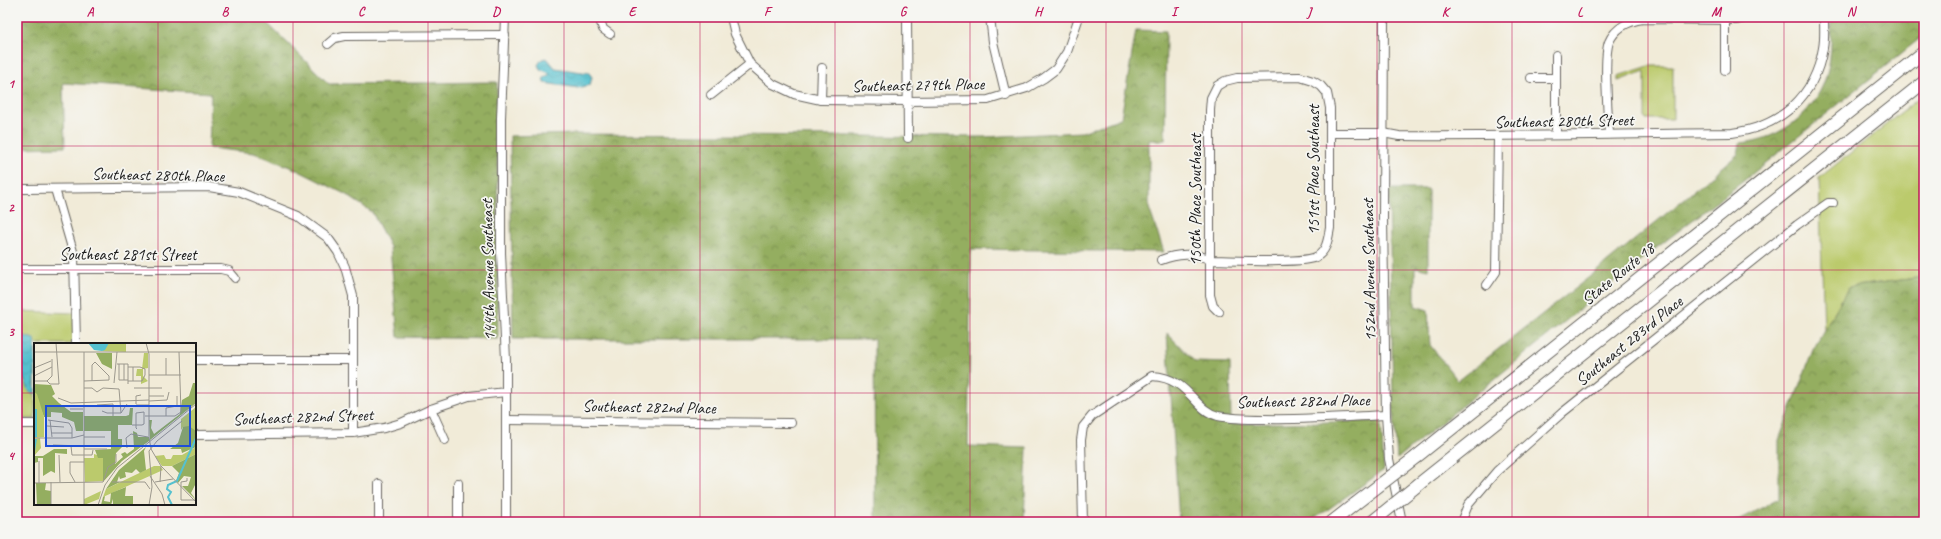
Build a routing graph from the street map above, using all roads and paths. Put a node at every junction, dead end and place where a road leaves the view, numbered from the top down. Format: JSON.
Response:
{"nodes":[{"id":1,"x":505,"y":17,"type":"edge"},
{"id":2,"x":599,"y":17,"type":"edge"},
{"id":3,"x":731,"y":17,"type":"edge"},
{"id":4,"x":906,"y":17,"type":"edge"},
{"id":5,"x":990,"y":17,"type":"edge"},
{"id":6,"x":1079,"y":17,"type":"edge"},
{"id":7,"x":1384,"y":17,"type":"edge"},
{"id":8,"x":1749,"y":17,"type":"edge"},
{"id":9,"x":1824,"y":17,"type":"edge"},
{"id":10,"x":1725,"y":20,"type":"junction"},
{"id":11,"x":610,"y":34,"type":"dead end"},
{"id":12,"x":505,"y":35,"type":"junction"},
{"id":13,"x":328,"y":44,"type":"dead end"},
{"id":14,"x":1924,"y":52,"type":"edge"},
{"id":15,"x":1556,"y":55,"type":"dead end"},
{"id":16,"x":750,"y":64,"type":"junction"},
{"id":17,"x":822,"y":68,"type":"dead end"},
{"id":18,"x":1726,"y":70,"type":"dead end"},
{"id":19,"x":1531,"y":78,"type":"dead end"},
{"id":20,"x":1556,"y":78,"type":"junction"},
{"id":21,"x":1924,"y":82,"type":"edge"},
{"id":22,"x":1321,"y":86,"type":"joint"},
{"id":23,"x":711,"y":95,"type":"dead end"},
{"id":24,"x":1006,"y":96,"type":"junction"},
{"id":25,"x":821,"y":100,"type":"junction"},
{"id":26,"x":907,"y":101,"type":"junction"},
{"id":27,"x":1330,"y":133,"type":"junction"},
{"id":28,"x":1383,"y":133,"type":"junction"},
{"id":29,"x":1556,"y":134,"type":"junction"},
{"id":30,"x":1609,"y":134,"type":"junction"},
{"id":31,"x":908,"y":138,"type":"dead end"},
{"id":32,"x":1498,"y":138,"type":"junction"},
{"id":33,"x":23,"y":189,"type":"dead end"},
{"id":34,"x":56,"y":189,"type":"junction"},
{"id":35,"x":1833,"y":203,"type":"dead end"},
{"id":36,"x":1161,"y":260,"type":"dead end"},
{"id":37,"x":1210,"y":260,"type":"junction"},
{"id":38,"x":17,"y":269,"type":"edge"},
{"id":39,"x":75,"y":270,"type":"junction"},
{"id":40,"x":235,"y":278,"type":"dead end"},
{"id":41,"x":1487,"y":285,"type":"dead end"},
{"id":42,"x":1219,"y":312,"type":"dead end"},
{"id":43,"x":76,"y":343,"type":"edge"},
{"id":44,"x":196,"y":360,"type":"edge"},
{"id":45,"x":352,"y":360,"type":"junction"},
{"id":46,"x":506,"y":392,"type":"junction"},
{"id":47,"x":431,"y":409,"type":"junction"},
{"id":48,"x":1386,"y":415,"type":"junction"},
{"id":49,"x":506,"y":420,"type":"junction"},
{"id":50,"x":792,"y":423,"type":"dead end"},
{"id":51,"x":17,"y":424,"type":"edge"},
{"id":52,"x":34,"y":424,"type":"edge"},
{"id":53,"x":353,"y":433,"type":"junction"},
{"id":54,"x":196,"y":435,"type":"edge"},
{"id":55,"x":445,"y":440,"type":"dead end"},
{"id":56,"x":458,"y":483,"type":"dead end"},
{"id":57,"x":380,"y":484,"type":"dead end"},
{"id":58,"x":379,"y":522,"type":"edge"},
{"id":59,"x":458,"y":522,"type":"edge"},
{"id":60,"x":506,"y":522,"type":"edge"},
{"id":61,"x":1083,"y":522,"type":"edge"},
{"id":62,"x":1332,"y":522,"type":"edge"},
{"id":63,"x":1372,"y":522,"type":"edge"},
{"id":64,"x":1402,"y":522,"type":"edge"},
{"id":65,"x":1461,"y":522,"type":"edge"}],
"edges":[{"from":1,"to":12,"type":"street","name":"144th Avenue Southeast"},
{"from":2,"to":11,"type":"street"},
{"from":3,"to":16,"type":"street"},
{"from":4,"to":26,"type":"street"},
{"from":5,"to":24,"type":"street"},
{"from":6,"to":24,"type":"street","name":"Southeast 279th Place"},
{"from":7,"to":28,"type":"street","name":"152nd Avenue Southeast"},
{"from":8,"to":10,"type":"street"},
{"from":9,"to":30,"type":"street","name":"Southeast 280th Street"},
{"from":10,"to":18,"type":"street"},
{"from":10,"to":30,"type":"street"},
{"from":12,"to":13,"type":"street"},
{"from":12,"to":46,"type":"street","name":"144th Avenue Southeast"},
{"from":14,"to":62,"type":"highway","name":"State Route 18","bridge":true},
{"from":15,"to":20,"type":"street"},
{"from":16,"to":23,"type":"street"},
{"from":16,"to":25,"type":"street","name":"Southeast 279th Place"},
{"from":17,"to":25,"type":"street"},
{"from":19,"to":20,"type":"street"},
{"from":20,"to":29,"type":"street"},
{"from":21,"to":63,"type":"highway","bridge":true},
{"from":22,"to":27,"type":"street","name":"151st Place Southeast"},
{"from":22,"to":37,"type":"street","name":"150th Place Southeast"},
{"from":24,"to":26,"type":"street","name":"Southeast 279th Place"},
{"from":25,"to":26,"type":"street","name":"Southeast 279th Place"},
{"from":26,"to":31,"type":"street"},
{"from":27,"to":28,"type":"street","name":"Southeast 280th Street"},
{"from":27,"to":37,"type":"street","name":"151st Place Southeast"},
{"from":28,"to":32,"type":"street","name":"Southeast 280th Street"},
{"from":28,"to":48,"type":"street","name":"152nd Avenue Southeast"},
{"from":29,"to":30,"type":"street","name":"Southeast 280th Street"},
{"from":29,"to":32,"type":"street","name":"Southeast 280th Street"},
{"from":32,"to":41,"type":"street"},
{"from":33,"to":34,"type":"street","name":"Southeast 280th Place"},
{"from":34,"to":39,"type":"street"},
{"from":34,"to":45,"type":"street","name":"Southeast 280th Place"},
{"from":35,"to":65,"type":"street","name":"Southeast 283rd Place"},
{"from":36,"to":37,"type":"street"},
{"from":37,"to":42,"type":"street","name":"150th Place Southeast"},
{"from":38,"to":39,"type":"street","name":"Southeast 281st Street"},
{"from":39,"to":40,"type":"street","name":"Southeast 281st Street"},
{"from":39,"to":43,"type":"street"},
{"from":44,"to":45,"type":"street"},
{"from":45,"to":53,"type":"street","name":"Southeast 280th Place"},
{"from":46,"to":47,"type":"street","name":"Southeast 282nd Street"},
{"from":46,"to":49,"type":"street","name":"144th Avenue Southeast"},
{"from":47,"to":53,"type":"street","name":"Southeast 282nd Street"},
{"from":47,"to":55,"type":"street"},
{"from":48,"to":61,"type":"street","name":"Southeast 282nd Place"},
{"from":48,"to":64,"type":"street","name":"152nd Avenue Southeast"},
{"from":49,"to":50,"type":"street","name":"Southeast 282nd Place"},
{"from":49,"to":60,"type":"street","name":"144th Avenue Southeast"},
{"from":51,"to":52,"type":"street"},
{"from":53,"to":54,"type":"street","name":"Southeast 282nd Street"},
{"from":56,"to":59,"type":"street"},
{"from":57,"to":58,"type":"street"}]}
